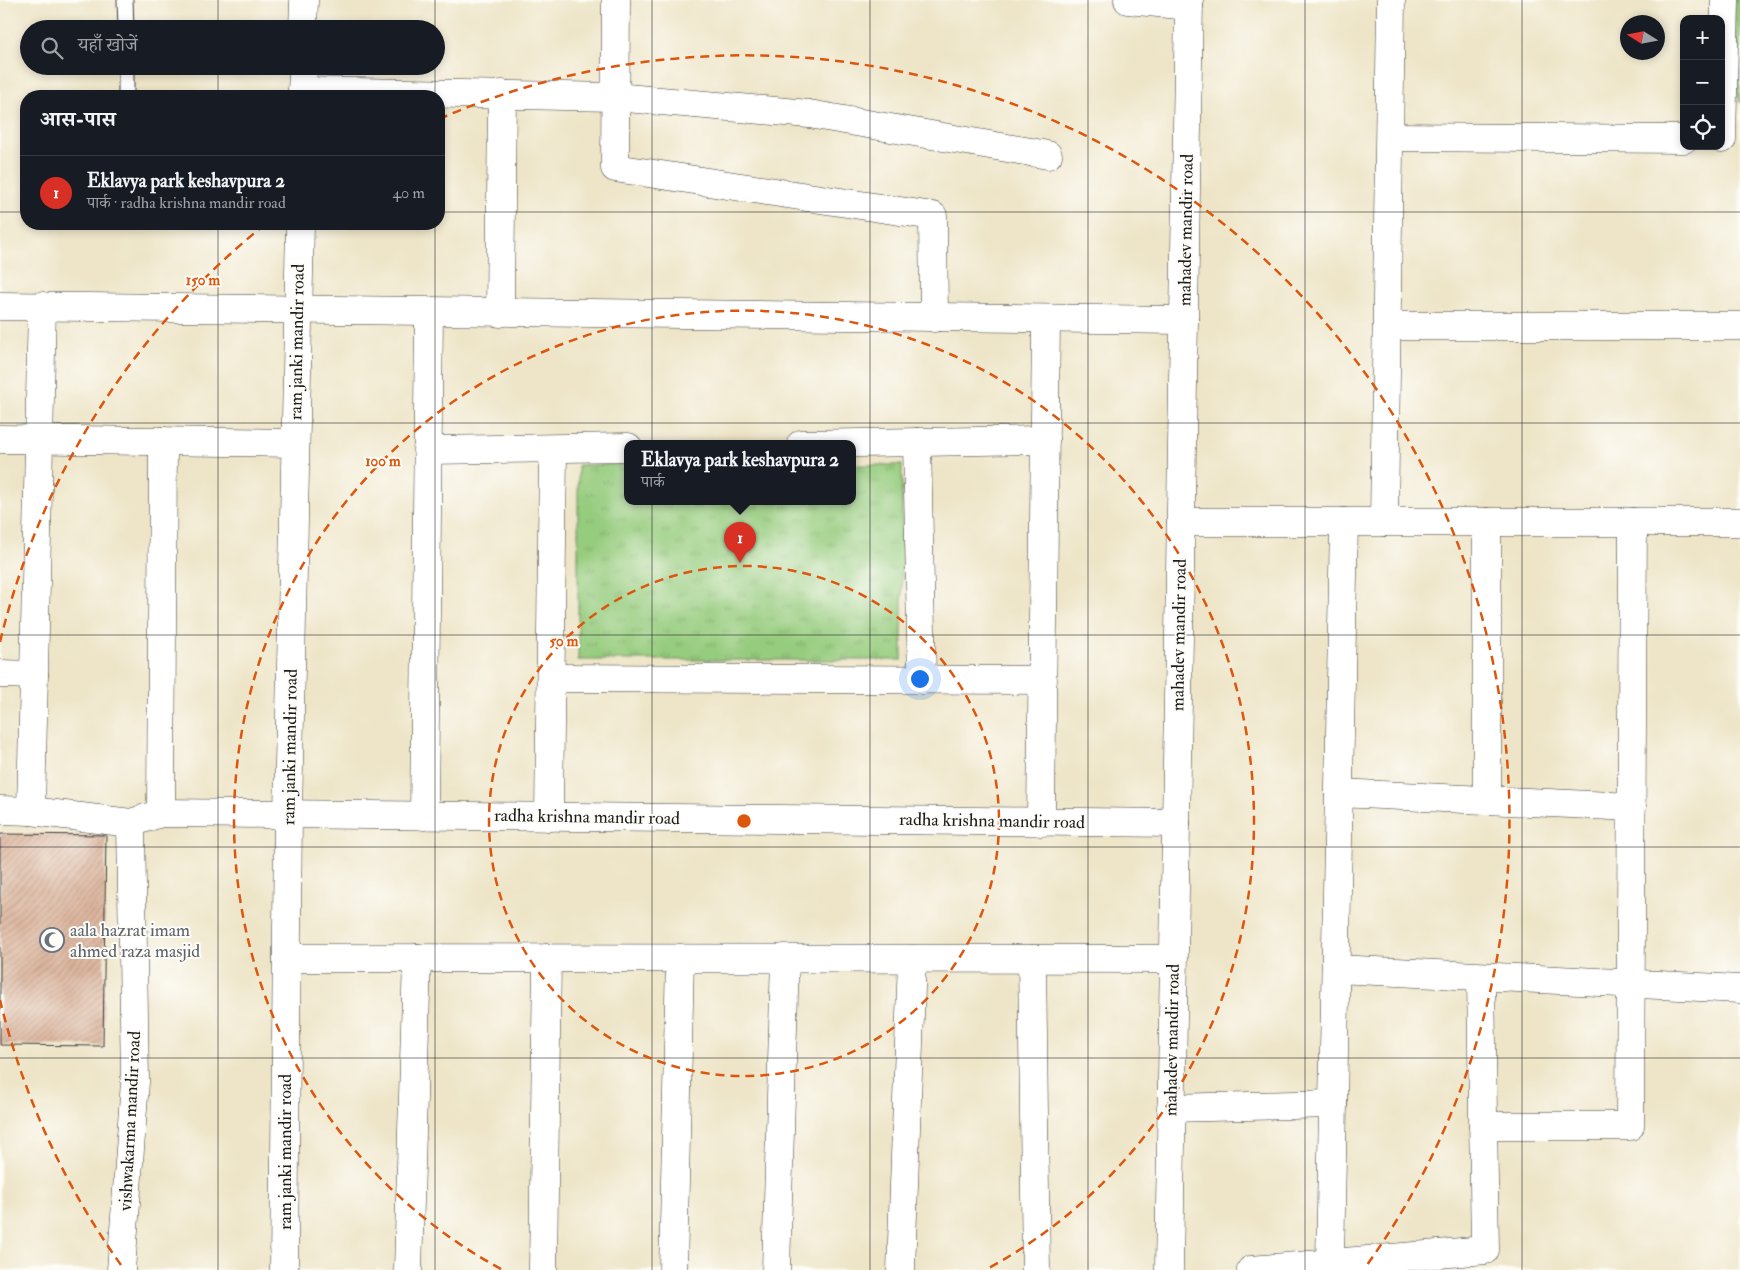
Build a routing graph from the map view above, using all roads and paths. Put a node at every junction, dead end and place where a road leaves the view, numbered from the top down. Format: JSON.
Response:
{"nodes":[{"id":1,"x":125,"y":0,"type":"edge"},
{"id":2,"x":304,"y":0,"type":"edge"},
{"id":3,"x":616,"y":0,"type":"edge"},
{"id":4,"x":1128,"y":0,"type":"edge"},
{"id":5,"x":1392,"y":0,"type":"edge"},
{"id":6,"x":1725,"y":0,"type":"edge"},
{"id":7,"x":1189,"y":3,"type":"edge"},
{"id":8,"x":126,"y":20,"type":"edge"},
{"id":9,"x":304,"y":20,"type":"edge"},
{"id":10,"x":126,"y":75,"type":"edge"},
{"id":11,"x":302,"y":85,"type":"edge"},
{"id":12,"x":126,"y":90,"type":"edge"},
{"id":13,"x":413,"y":90,"type":"edge"},
{"id":14,"x":445,"y":91,"type":"edge"},
{"id":15,"x":502,"y":94,"type":"junction"},
{"id":16,"x":615,"y":97,"type":"junction"},
{"id":17,"x":1723,"y":105,"type":"edge"},
{"id":18,"x":1390,"y":137,"type":"junction"},
{"id":19,"x":1680,"y":138,"type":"edge"},
{"id":20,"x":1725,"y":139,"type":"edge"},
{"id":21,"x":1740,"y":139,"type":"edge"},
{"id":22,"x":1048,"y":154,"type":"dead end"},
{"id":23,"x":300,"y":230,"type":"edge"},
{"id":24,"x":0,"y":306,"type":"edge"},
{"id":25,"x":42,"y":306,"type":"junction"},
{"id":26,"x":298,"y":310,"type":"junction"},
{"id":27,"x":429,"y":312,"type":"junction"},
{"id":28,"x":500,"y":312,"type":"junction"},
{"id":29,"x":934,"y":318,"type":"junction"},
{"id":30,"x":1046,"y":319,"type":"junction"},
{"id":31,"x":1184,"y":320,"type":"junction"},
{"id":32,"x":1387,"y":326,"type":"junction"},
{"id":33,"x":1740,"y":326,"type":"edge"},
{"id":34,"x":0,"y":439,"type":"edge"},
{"id":35,"x":39,"y":440,"type":"junction"},
{"id":36,"x":1045,"y":440,"type":"junction"},
{"id":37,"x":163,"y":441,"type":"junction"},
{"id":38,"x":917,"y":442,"type":"junction"},
{"id":39,"x":295,"y":443,"type":"junction"},
{"id":40,"x":856,"y":443,"type":"edge"},
{"id":41,"x":624,"y":447,"type":"edge"},
{"id":42,"x":553,"y":448,"type":"junction"},
{"id":43,"x":428,"y":450,"type":"junction"},
{"id":44,"x":1181,"y":522,"type":"junction"},
{"id":45,"x":1344,"y":522,"type":"junction"},
{"id":46,"x":1384,"y":522,"type":"junction"},
{"id":47,"x":1488,"y":522,"type":"junction"},
{"id":48,"x":1632,"y":522,"type":"junction"},
{"id":49,"x":1740,"y":522,"type":"edge"},
{"id":50,"x":0,"y":674,"type":"edge"},
{"id":51,"x":34,"y":675,"type":"junction"},
{"id":52,"x":551,"y":678,"type":"junction"},
{"id":53,"x":922,"y":680,"type":"junction"},
{"id":54,"x":1043,"y":680,"type":"junction"},
{"id":55,"x":1339,"y":793,"type":"junction"},
{"id":56,"x":1487,"y":800,"type":"junction"},
{"id":57,"x":1632,"y":807,"type":"junction"},
{"id":58,"x":0,"y":810,"type":"edge"},
{"id":59,"x":31,"y":811,"type":"junction"},
{"id":60,"x":161,"y":813,"type":"junction"},
{"id":61,"x":288,"y":814,"type":"junction"},
{"id":62,"x":424,"y":816,"type":"junction"},
{"id":63,"x":549,"y":817,"type":"junction"},
{"id":64,"x":1041,"y":822,"type":"junction"},
{"id":65,"x":131,"y":823,"type":"junction"},
{"id":66,"x":1176,"y":823,"type":"junction"},
{"id":67,"x":287,"y":958,"type":"junction"},
{"id":68,"x":417,"y":958,"type":"junction"},
{"id":69,"x":547,"y":958,"type":"junction"},
{"id":70,"x":680,"y":958,"type":"junction"},
{"id":71,"x":784,"y":958,"type":"junction"},
{"id":72,"x":912,"y":959,"type":"junction"},
{"id":73,"x":1032,"y":959,"type":"junction"},
{"id":74,"x":1174,"y":959,"type":"junction"},
{"id":75,"x":1336,"y":970,"type":"junction"},
{"id":76,"x":1481,"y":977,"type":"junction"},
{"id":77,"x":1631,"y":984,"type":"junction"},
{"id":78,"x":1740,"y":989,"type":"edge"},
{"id":79,"x":1334,"y":1104,"type":"junction"},
{"id":80,"x":1171,"y":1108,"type":"junction"},
{"id":81,"x":1483,"y":1126,"type":"junction"},
{"id":82,"x":1330,"y":1263,"type":"junction"},
{"id":83,"x":121,"y":1270,"type":"edge"},
{"id":84,"x":284,"y":1270,"type":"edge"},
{"id":85,"x":408,"y":1270,"type":"edge"},
{"id":86,"x":543,"y":1270,"type":"edge"},
{"id":87,"x":673,"y":1270,"type":"edge"},
{"id":88,"x":776,"y":1270,"type":"edge"},
{"id":89,"x":901,"y":1270,"type":"edge"},
{"id":90,"x":1036,"y":1270,"type":"edge"},
{"id":91,"x":1169,"y":1270,"type":"edge"},
{"id":92,"x":1251,"y":1270,"type":"edge"}],
"edges":[{"from":1,"to":8,"type":"lane"},
{"from":2,"to":9,"type":"street"},
{"from":3,"to":16,"type":"street"},
{"from":4,"to":7,"type":"street"},
{"from":5,"to":18,"type":"street"},
{"from":6,"to":17,"type":"street"},
{"from":7,"to":31,"type":"street","name":"mahadev mandir road"},
{"from":10,"to":12,"type":"lane"},
{"from":11,"to":13,"type":"street"},
{"from":14,"to":15,"type":"street"},
{"from":15,"to":16,"type":"street"},
{"from":15,"to":28,"type":"street"},
{"from":16,"to":22,"type":"street"},
{"from":16,"to":29,"type":"street"},
{"from":18,"to":19,"type":"street"},
{"from":18,"to":32,"type":"street"},
{"from":20,"to":21,"type":"street"},
{"from":23,"to":26,"type":"street","name":"ram janki mandir road"},
{"from":24,"to":25,"type":"street"},
{"from":25,"to":26,"type":"street"},
{"from":25,"to":35,"type":"street"},
{"from":26,"to":27,"type":"street"},
{"from":26,"to":39,"type":"street","name":"ram janki mandir road"},
{"from":27,"to":28,"type":"street"},
{"from":27,"to":43,"type":"street"},
{"from":28,"to":29,"type":"street"},
{"from":29,"to":30,"type":"street"},
{"from":30,"to":31,"type":"street"},
{"from":30,"to":36,"type":"street"},
{"from":31,"to":44,"type":"street","name":"mahadev mandir road"},
{"from":32,"to":33,"type":"street"},
{"from":32,"to":46,"type":"street"},
{"from":34,"to":35,"type":"street"},
{"from":35,"to":37,"type":"street"},
{"from":35,"to":51,"type":"street"},
{"from":36,"to":38,"type":"street"},
{"from":36,"to":54,"type":"street"},
{"from":37,"to":39,"type":"street"},
{"from":37,"to":60,"type":"street"},
{"from":38,"to":40,"type":"street"},
{"from":38,"to":53,"type":"street"},
{"from":39,"to":61,"type":"street","name":"ram janki mandir road"},
{"from":41,"to":42,"type":"street"},
{"from":42,"to":43,"type":"street"},
{"from":42,"to":52,"type":"street"},
{"from":43,"to":62,"type":"street"},
{"from":44,"to":45,"type":"street"},
{"from":44,"to":66,"type":"street","name":"mahadev mandir road"},
{"from":45,"to":46,"type":"street"},
{"from":45,"to":55,"type":"street"},
{"from":46,"to":47,"type":"street"},
{"from":47,"to":48,"type":"street"},
{"from":47,"to":56,"type":"street"},
{"from":48,"to":49,"type":"street"},
{"from":48,"to":57,"type":"street"},
{"from":50,"to":51,"type":"street"},
{"from":51,"to":59,"type":"street"},
{"from":52,"to":53,"type":"street"},
{"from":52,"to":63,"type":"street"},
{"from":53,"to":54,"type":"street"},
{"from":54,"to":64,"type":"street"},
{"from":55,"to":56,"type":"street"},
{"from":55,"to":75,"type":"street"},
{"from":56,"to":57,"type":"street"},
{"from":57,"to":77,"type":"street"},
{"from":58,"to":59,"type":"street","name":"radha krishna mandir road"},
{"from":59,"to":65,"type":"street","name":"radha krishna mandir road"},
{"from":60,"to":61,"type":"street","name":"radha krishna mandir road"},
{"from":60,"to":65,"type":"street","name":"radha krishna mandir road"},
{"from":61,"to":62,"type":"street","name":"radha krishna mandir road"},
{"from":61,"to":67,"type":"street","name":"ram janki mandir road"},
{"from":62,"to":63,"type":"street","name":"radha krishna mandir road"},
{"from":63,"to":64,"type":"street","name":"radha krishna mandir road"},
{"from":64,"to":66,"type":"street","name":"radha krishna mandir road"},
{"from":65,"to":83,"type":"street","name":"vishwakarma mandir road"},
{"from":66,"to":74,"type":"street","name":"mahadev mandir road"},
{"from":67,"to":68,"type":"street"},
{"from":67,"to":84,"type":"street","name":"ram janki mandir road"},
{"from":68,"to":69,"type":"street"},
{"from":68,"to":85,"type":"street"},
{"from":69,"to":70,"type":"street"},
{"from":69,"to":86,"type":"street"},
{"from":70,"to":71,"type":"street"},
{"from":70,"to":87,"type":"street"},
{"from":71,"to":72,"type":"street"},
{"from":71,"to":88,"type":"street"},
{"from":72,"to":73,"type":"street"},
{"from":72,"to":89,"type":"street"},
{"from":73,"to":74,"type":"street"},
{"from":73,"to":90,"type":"street"},
{"from":74,"to":80,"type":"street","name":"mahadev mandir road"},
{"from":75,"to":76,"type":"street"},
{"from":75,"to":79,"type":"street"},
{"from":76,"to":77,"type":"street"},
{"from":76,"to":81,"type":"street"},
{"from":77,"to":78,"type":"street"},
{"from":77,"to":81,"type":"street"},
{"from":79,"to":80,"type":"street"},
{"from":79,"to":82,"type":"street"},
{"from":80,"to":91,"type":"street","name":"mahadev mandir road"},
{"from":81,"to":82,"type":"street"},
{"from":82,"to":92,"type":"street"}]}
